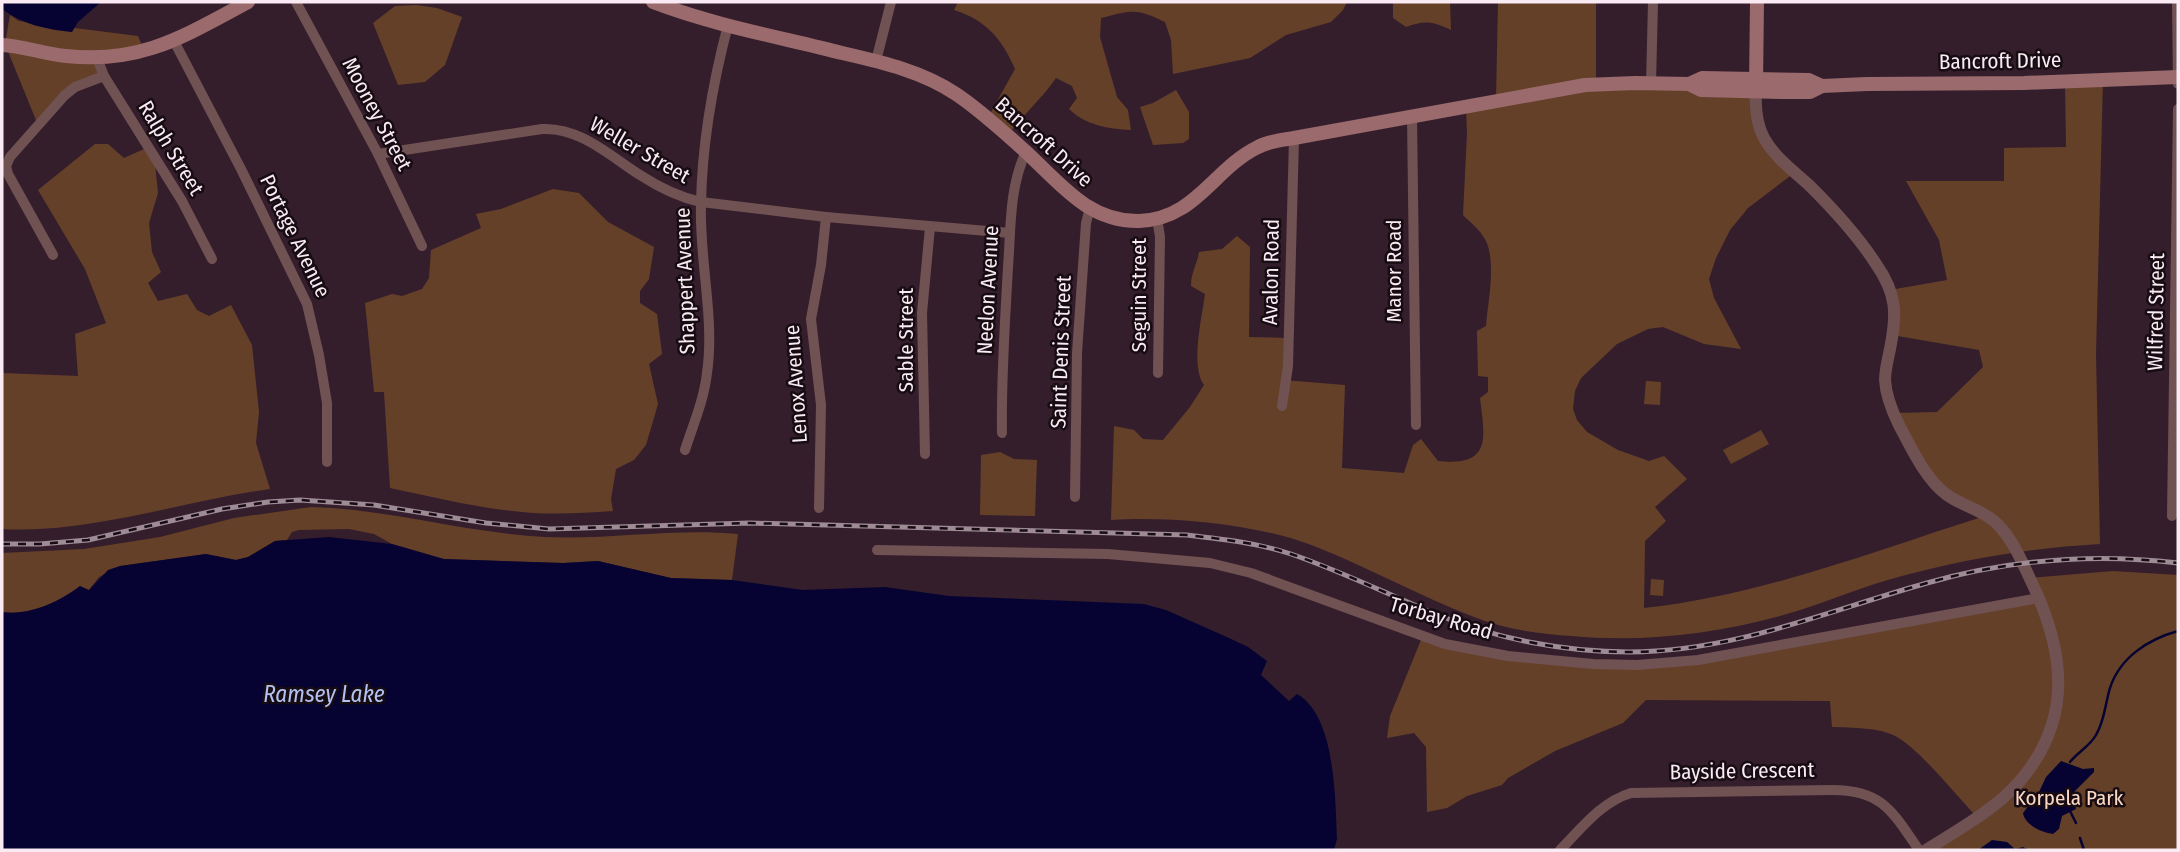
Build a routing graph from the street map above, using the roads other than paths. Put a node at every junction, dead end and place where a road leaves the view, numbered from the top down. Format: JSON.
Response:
{"nodes":[{"id":1,"x":248,"y":2,"type":"edge"},
{"id":2,"x":296,"y":2,"type":"edge"},
{"id":3,"x":653,"y":2,"type":"edge"},
{"id":4,"x":891,"y":2,"type":"edge"},
{"id":5,"x":1653,"y":2,"type":"edge"},
{"id":6,"x":1757,"y":2,"type":"edge"},
{"id":7,"x":2177,"y":2,"type":"edge"},
{"id":8,"x":728,"y":25,"type":"junction"},
{"id":9,"x":174,"y":41,"type":"junction"},
{"id":10,"x":2,"y":45,"type":"edge"},
{"id":11,"x":97,"y":58,"type":"junction"},
{"id":12,"x":876,"y":61,"type":"junction"},
{"id":13,"x":103,"y":76,"type":"junction"},
{"id":14,"x":2178,"y":77,"type":"edge"},
{"id":15,"x":1651,"y":84,"type":"junction"},
{"id":16,"x":2178,"y":84,"type":"edge"},
{"id":17,"x":1756,"y":85,"type":"junction"},
{"id":18,"x":2178,"y":108,"type":"edge"},
{"id":19,"x":1412,"y":116,"type":"junction"},
{"id":20,"x":1294,"y":138,"type":"junction"},
{"id":21,"x":1026,"y":152,"type":"junction"},
{"id":22,"x":378,"y":154,"type":"junction"},
{"id":23,"x":701,"y":202,"type":"junction"},
{"id":24,"x":1090,"y":208,"type":"junction"},
{"id":25,"x":826,"y":217,"type":"junction"},
{"id":26,"x":1157,"y":218,"type":"junction"},
{"id":27,"x":930,"y":227,"type":"junction"},
{"id":28,"x":1010,"y":233,"type":"junction"},
{"id":29,"x":422,"y":246,"type":"dead end"},
{"id":30,"x":2177,"y":250,"type":"edge"},
{"id":31,"x":53,"y":255,"type":"dead end"},
{"id":32,"x":212,"y":260,"type":"dead end"},
{"id":33,"x":1158,"y":373,"type":"dead end"},
{"id":34,"x":1282,"y":406,"type":"dead end"},
{"id":35,"x":1416,"y":425,"type":"dead end"},
{"id":36,"x":1002,"y":433,"type":"dead end"},
{"id":37,"x":2176,"y":444,"type":"edge"},
{"id":38,"x":685,"y":450,"type":"dead end"},
{"id":39,"x":925,"y":454,"type":"dead end"},
{"id":40,"x":327,"y":462,"type":"dead end"},
{"id":41,"x":1075,"y":497,"type":"dead end"},
{"id":42,"x":819,"y":508,"type":"dead end"},
{"id":43,"x":2172,"y":516,"type":"dead end"},
{"id":44,"x":877,"y":550,"type":"dead end"},
{"id":45,"x":2039,"y":598,"type":"junction"},
{"id":46,"x":1560,"y":850,"type":"edge"},
{"id":47,"x":1919,"y":850,"type":"edge"},
{"id":48,"x":1926,"y":850,"type":"edge"}],
"edges":[{"from":1,"to":9,"type":"main road"},
{"from":2,"to":22,"type":"street","name":"Mooney Street"},
{"from":3,"to":8,"type":"main road","name":"Bancroft Drive"},
{"from":4,"to":12,"type":"street"},
{"from":5,"to":15,"type":"street"},
{"from":6,"to":17,"type":"main road"},
{"from":7,"to":14,"type":"street"},
{"from":8,"to":12,"type":"main road","name":"Bancroft Drive"},
{"from":8,"to":23,"type":"street","name":"Shappert Avenue"},
{"from":9,"to":11,"type":"main road"},
{"from":9,"to":40,"type":"street","name":"Portage Avenue"},
{"from":10,"to":11,"type":"main road"},
{"from":11,"to":13,"type":"street","name":"Ralph Street"},
{"from":12,"to":21,"type":"main road","name":"Bancroft Drive"},
{"from":13,"to":31,"type":"street"},
{"from":13,"to":32,"type":"street","name":"Ralph Street"},
{"from":14,"to":16,"type":"street"},
{"from":14,"to":17,"type":"main road","name":"Bancroft Drive"},
{"from":15,"to":17,"type":"main road","name":"Bancroft Drive"},
{"from":15,"to":19,"type":"main road","name":"Bancroft Drive"},
{"from":17,"to":45,"type":"street"},
{"from":18,"to":30,"type":"street","name":"Wilfred Street"},
{"from":19,"to":20,"type":"main road","name":"Bancroft Drive"},
{"from":19,"to":35,"type":"street","name":"Manor Road"},
{"from":20,"to":26,"type":"main road","name":"Bancroft Drive"},
{"from":20,"to":34,"type":"street","name":"Avalon Road"},
{"from":21,"to":24,"type":"main road","name":"Bancroft Drive"},
{"from":21,"to":28,"type":"street","name":"Neelon Avenue"},
{"from":22,"to":23,"type":"street","name":"Weller Street"},
{"from":22,"to":29,"type":"street","name":"Mooney Street"},
{"from":23,"to":25,"type":"street","name":"Weller Street"},
{"from":23,"to":38,"type":"street","name":"Shappert Avenue"},
{"from":24,"to":26,"type":"main road","name":"Bancroft Drive"},
{"from":24,"to":41,"type":"street","name":"Saint Denis Street"},
{"from":25,"to":27,"type":"street","name":"Weller Street"},
{"from":25,"to":42,"type":"street","name":"Lenox Avenue"},
{"from":26,"to":33,"type":"street","name":"Seguin Street"},
{"from":27,"to":28,"type":"street","name":"Weller Street"},
{"from":27,"to":39,"type":"street","name":"Sable Street"},
{"from":28,"to":36,"type":"street","name":"Neelon Avenue"},
{"from":30,"to":37,"type":"street","name":"Wilfred Street"},
{"from":37,"to":43,"type":"street","name":"Wilfred Street"},
{"from":44,"to":45,"type":"street","name":"Torbay Road"},
{"from":45,"to":48,"type":"street"},
{"from":46,"to":47,"type":"street","name":"Bayside Crescent"}]}
